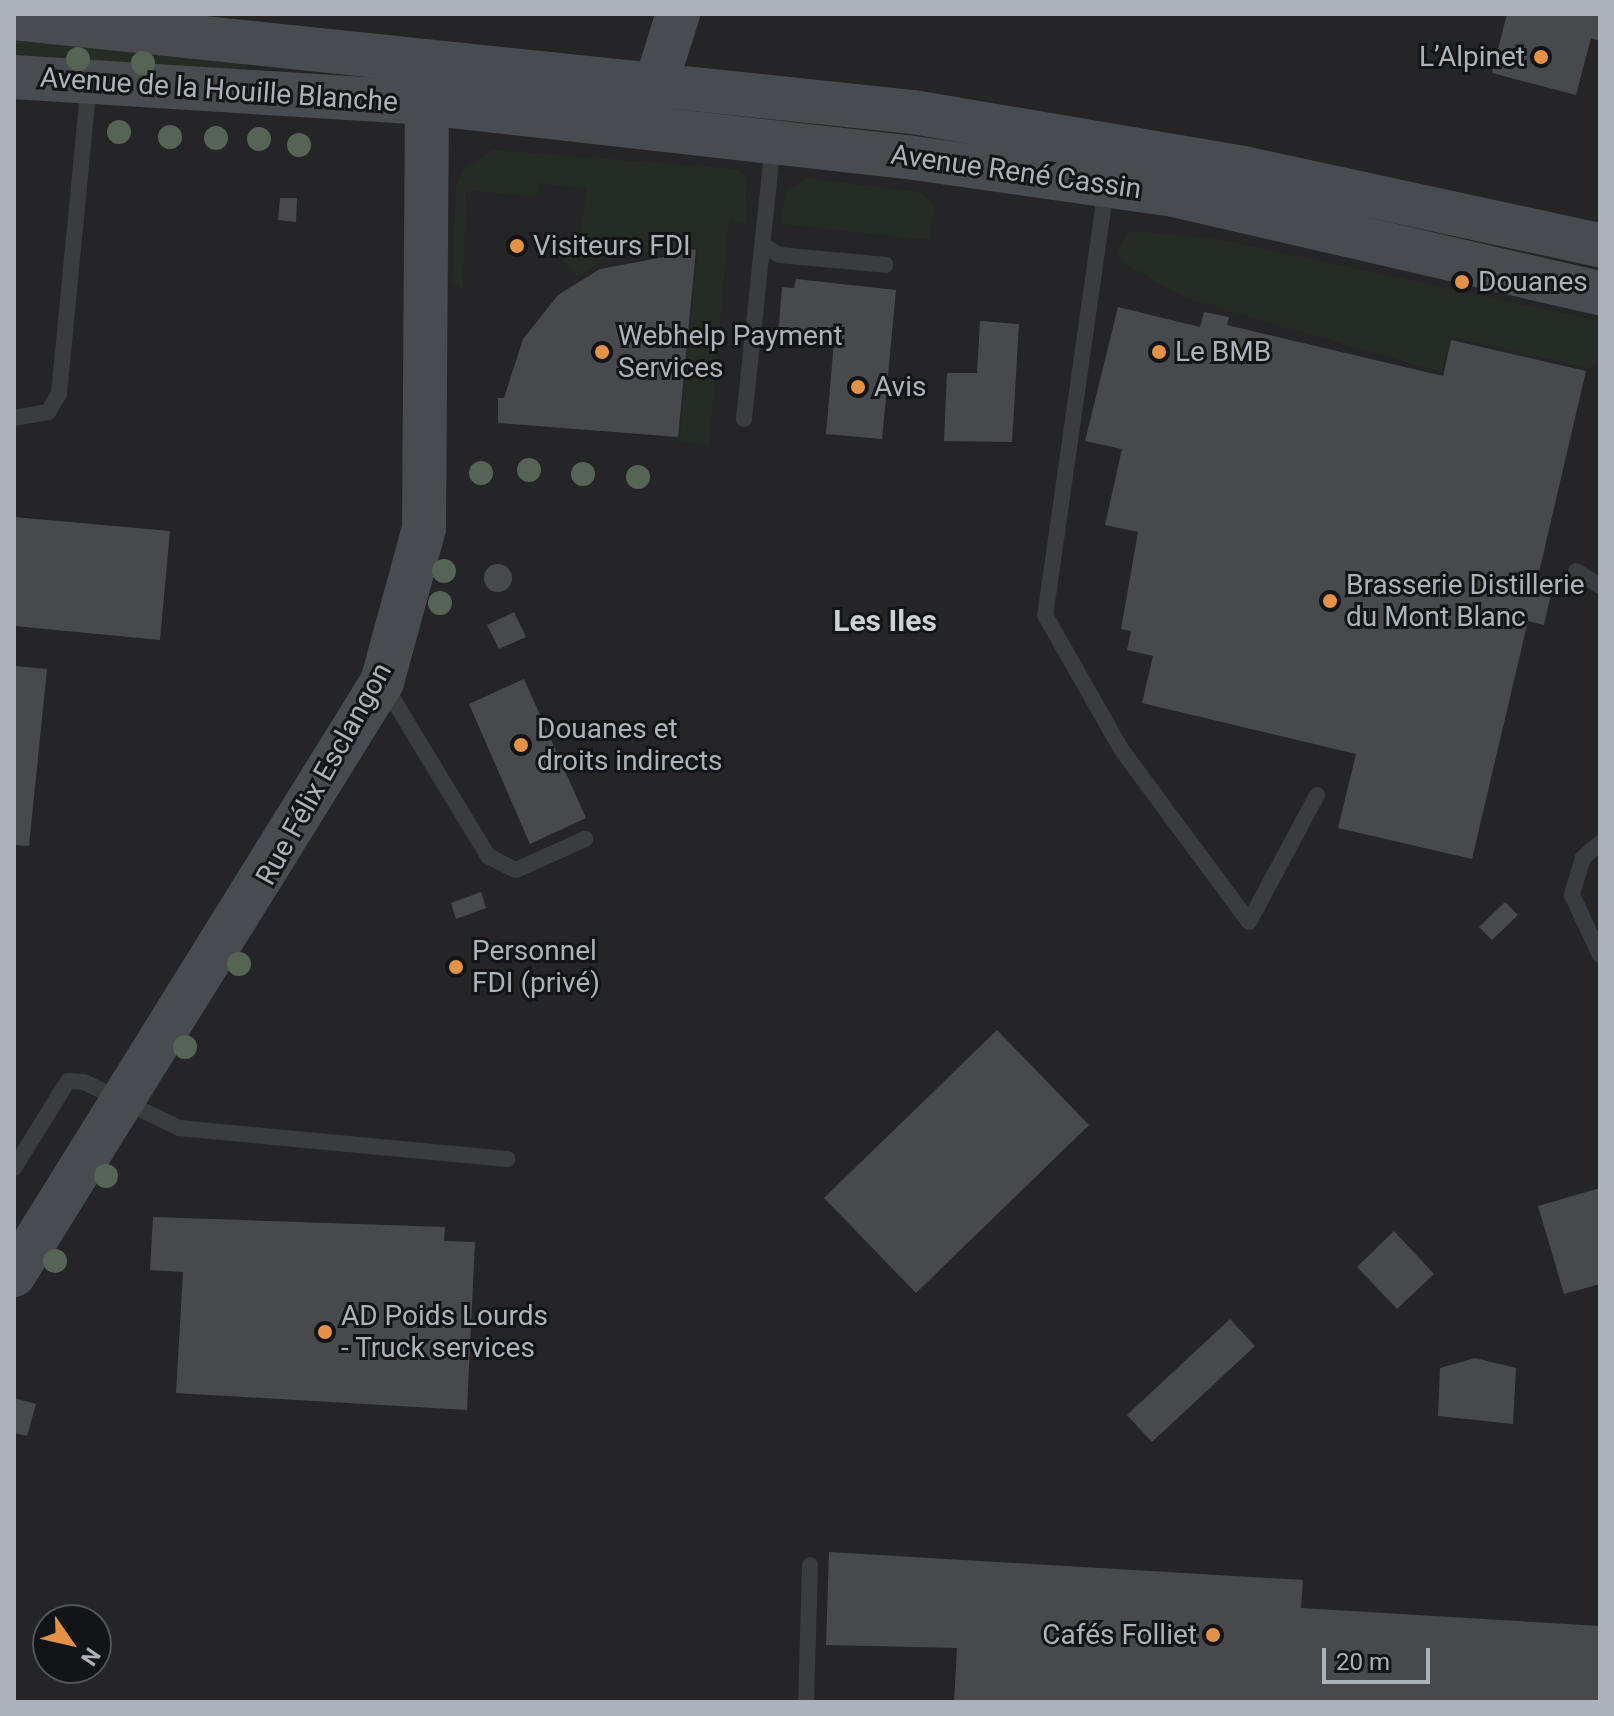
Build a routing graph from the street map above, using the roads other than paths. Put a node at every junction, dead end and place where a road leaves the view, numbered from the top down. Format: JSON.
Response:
{"nodes":[{"id":1,"x":678,"y":14,"type":"edge"},
{"id":2,"x":14,"y":18,"type":"edge"},
{"id":3,"x":14,"y":77,"type":"edge"},
{"id":4,"x":655,"y":81,"type":"junction"},
{"id":5,"x":89,"y":83,"type":"junction"},
{"id":6,"x":426,"y":83,"type":"junction"},
{"id":7,"x":645,"y":123,"type":"junction"},
{"id":8,"x":774,"y":139,"type":"junction"},
{"id":9,"x":1109,"y":166,"type":"junction"},
{"id":10,"x":763,"y":245,"type":"junction"},
{"id":11,"x":1600,"y":245,"type":"edge"},
{"id":12,"x":886,"y":265,"type":"dead end"},
{"id":13,"x":1600,"y":293,"type":"edge"},
{"id":14,"x":14,"y":418,"type":"edge"},
{"id":15,"x":744,"y":419,"type":"dead end"},
{"id":16,"x":1576,"y":571,"type":"dead end"},
{"id":17,"x":1600,"y":586,"type":"edge"},
{"id":18,"x":382,"y":682,"type":"junction"},
{"id":19,"x":1317,"y":795,"type":"dead end"},
{"id":20,"x":585,"y":839,"type":"dead end"},
{"id":21,"x":1600,"y":843,"type":"edge"},
{"id":22,"x":1600,"y":955,"type":"edge"},
{"id":23,"x":124,"y":1105,"type":"junction"},
{"id":24,"x":508,"y":1159,"type":"dead end"},
{"id":25,"x":14,"y":1168,"type":"edge"},
{"id":26,"x":14,"y":1275,"type":"edge"},
{"id":27,"x":810,"y":1565,"type":"dead end"},
{"id":28,"x":806,"y":1702,"type":"edge"}],
"edges":[{"from":1,"to":4,"type":"main road"},
{"from":2,"to":6,"type":"main road","name":"Avenue de la Houille Blanche"},
{"from":3,"to":5,"type":"main road","name":"Avenue de la Houille Blanche"},
{"from":4,"to":6,"type":"main road","name":"Avenue René Cassin"},
{"from":4,"to":7,"type":"main road"},
{"from":4,"to":9,"type":"main road","name":"Avenue René Cassin"},
{"from":5,"to":6,"type":"main road","name":"Avenue de la Houille Blanche"},
{"from":5,"to":14,"type":"lane"},
{"from":6,"to":7,"type":"main road","name":"Avenue René Cassin"},
{"from":6,"to":18,"type":"main road","name":"Rue Félix Esclangon"},
{"from":7,"to":8,"type":"main road","name":"Avenue René Cassin"},
{"from":8,"to":9,"type":"main road","name":"Avenue René Cassin"},
{"from":8,"to":10,"type":"lane"},
{"from":9,"to":11,"type":"main road","name":"Avenue René Cassin"},
{"from":9,"to":13,"type":"main road","name":"Avenue René Cassin"},
{"from":9,"to":19,"type":"lane"},
{"from":10,"to":12,"type":"lane"},
{"from":10,"to":15,"type":"lane"},
{"from":16,"to":17,"type":"lane"},
{"from":18,"to":20,"type":"lane"},
{"from":18,"to":23,"type":"main road","name":"Rue Félix Esclangon"},
{"from":21,"to":22,"type":"lane"},
{"from":23,"to":24,"type":"lane"},
{"from":23,"to":25,"type":"lane"},
{"from":23,"to":26,"type":"main road","name":"Rue Félix Esclangon"},
{"from":27,"to":28,"type":"lane"}]}
